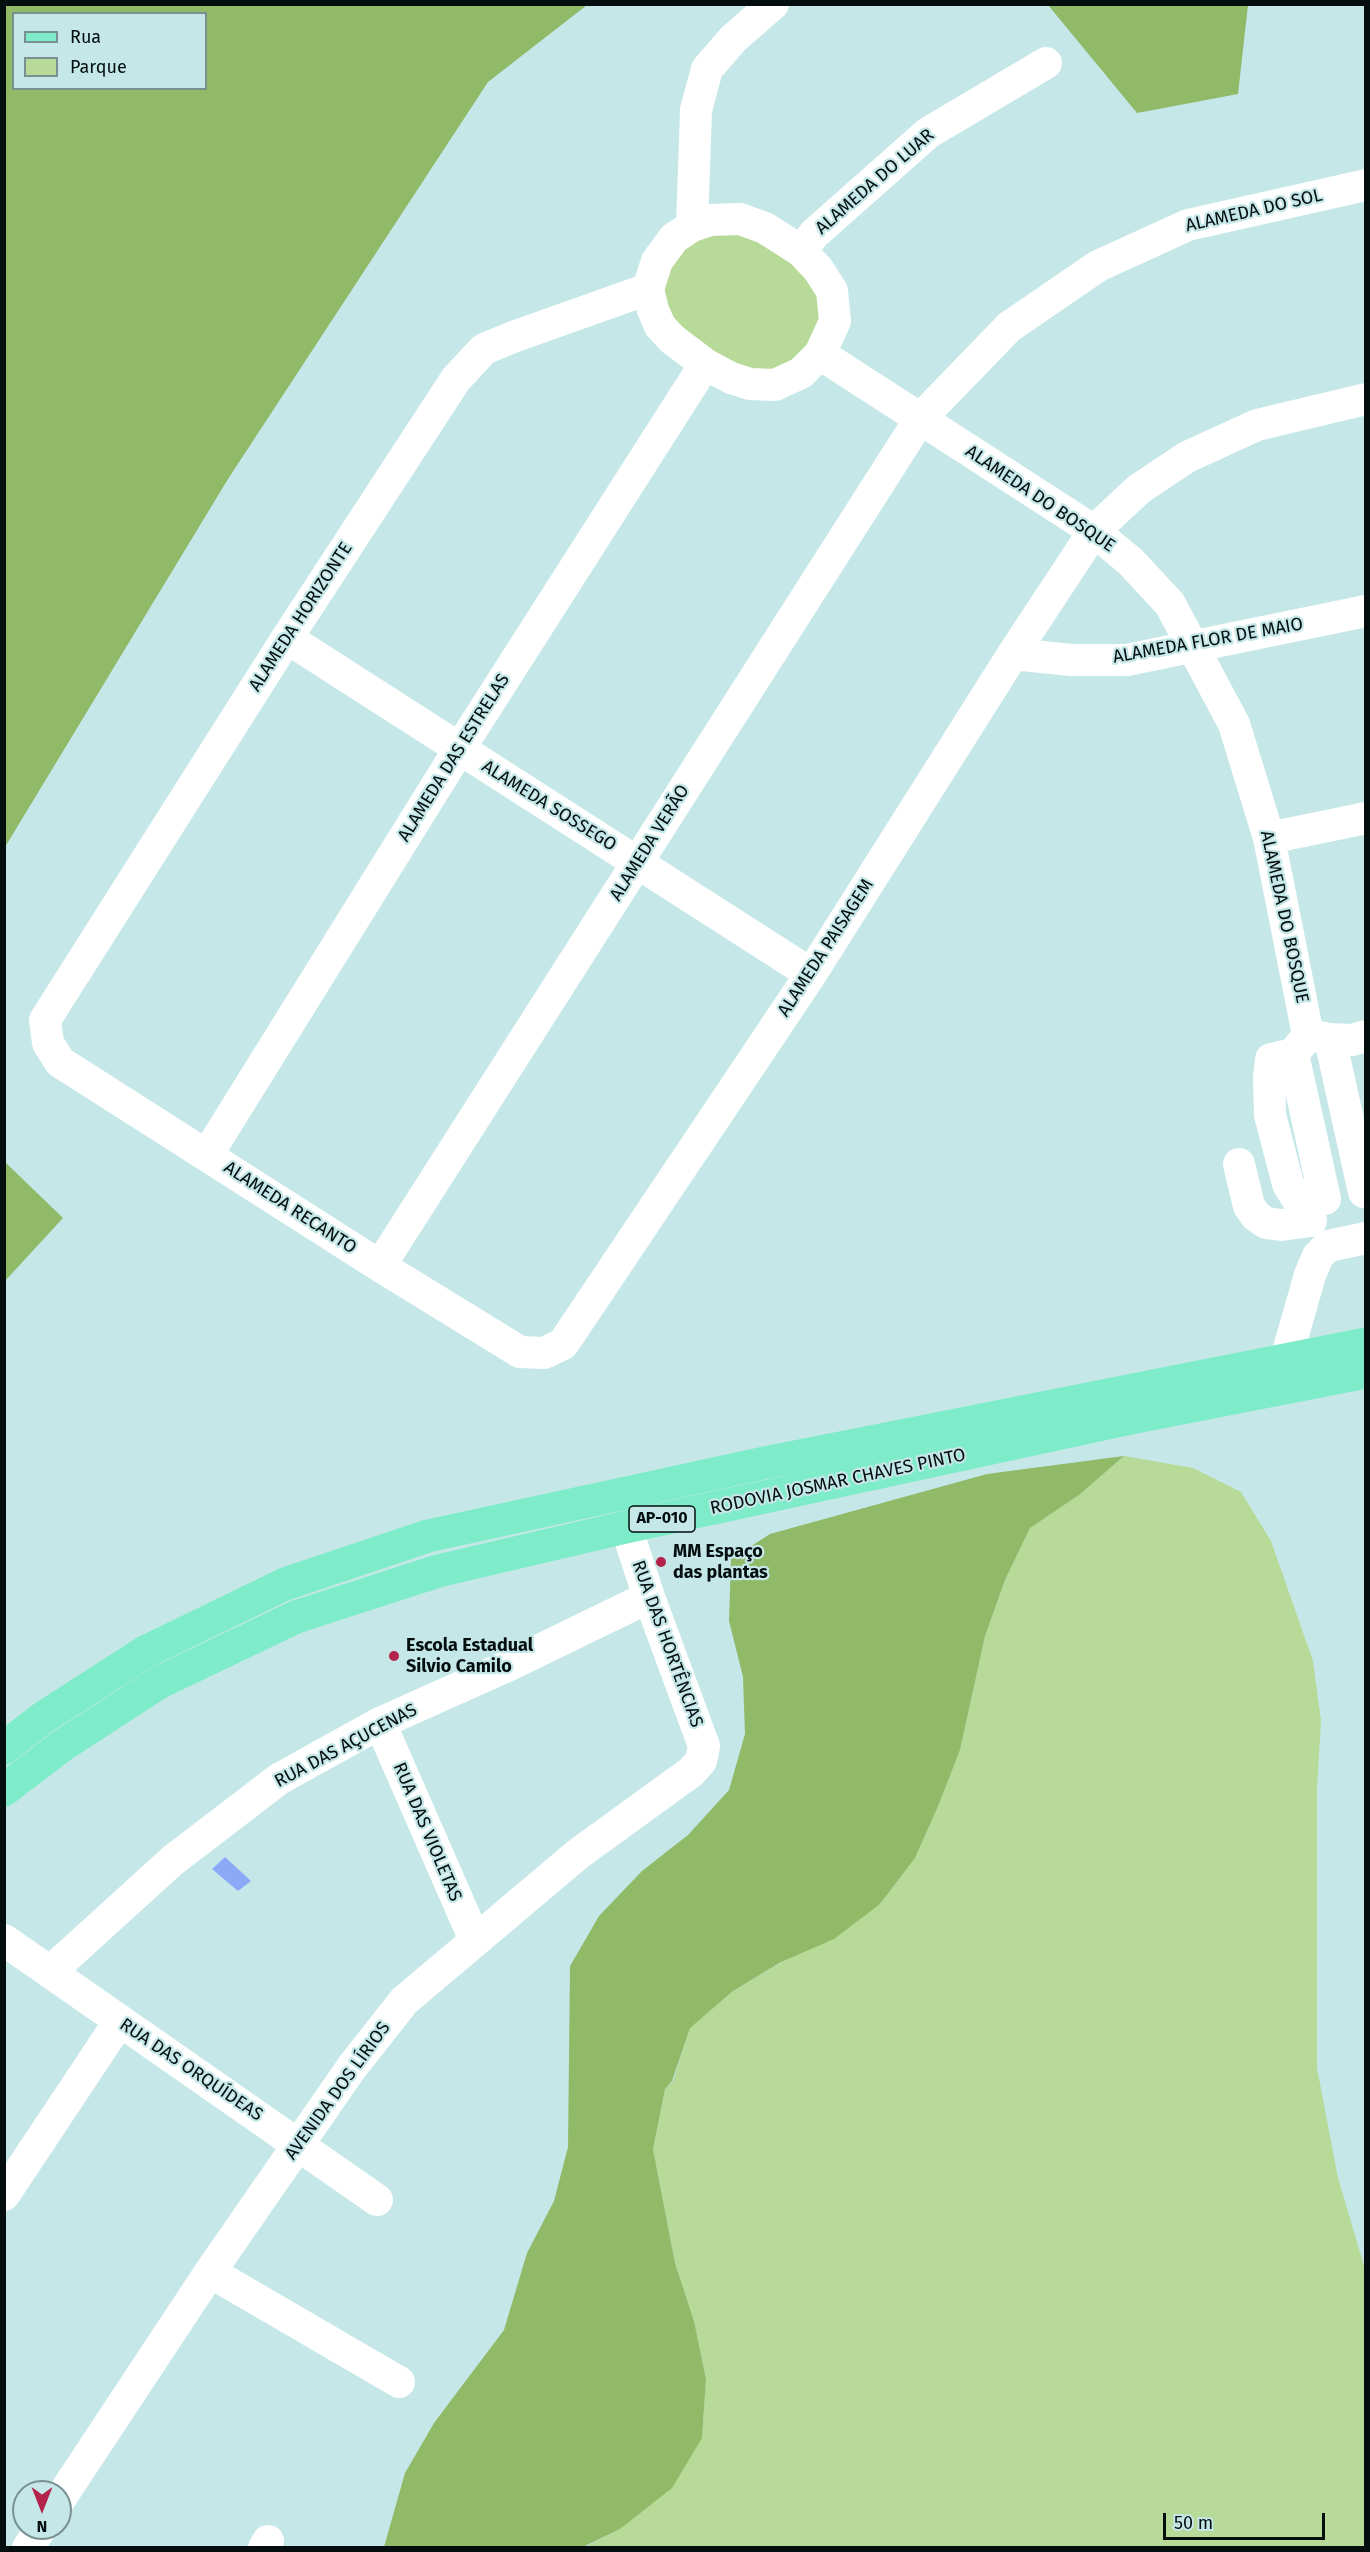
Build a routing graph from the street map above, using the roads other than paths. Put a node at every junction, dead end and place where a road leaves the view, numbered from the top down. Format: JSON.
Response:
{"nodes":[{"id":1,"x":773,"y":4,"type":"edge"},
{"id":2,"x":1046,"y":63,"type":"dead end"},
{"id":3,"x":1365,"y":185,"type":"edge"},
{"id":4,"x":692,"y":226,"type":"junction"},
{"id":5,"x":801,"y":251,"type":"junction"},
{"id":6,"x":648,"y":289,"type":"junction"},
{"id":7,"x":820,"y":354,"type":"junction"},
{"id":8,"x":705,"y":364,"type":"junction"},
{"id":9,"x":1365,"y":399,"type":"edge"},
{"id":10,"x":920,"y":419,"type":"junction"},
{"id":11,"x":1094,"y":531,"type":"junction"},
{"id":12,"x":1365,"y":611,"type":"edge"},
{"id":13,"x":287,"y":638,"type":"junction"},
{"id":14,"x":1193,"y":648,"type":"junction"},
{"id":15,"x":1013,"y":654,"type":"junction"},
{"id":16,"x":460,"y":748,"type":"junction"},
{"id":17,"x":1365,"y":818,"type":"edge"},
{"id":18,"x":1269,"y":838,"type":"junction"},
{"id":19,"x":638,"y":862,"type":"junction"},
{"id":20,"x":812,"y":974,"type":"junction"},
{"id":21,"x":48,"y":1042,"type":"joint"},
{"id":22,"x":1336,"y":1044,"type":"edge"},
{"id":23,"x":207,"y":1155,"type":"junction"},
{"id":24,"x":1239,"y":1164,"type":"dead end"},
{"id":25,"x":1365,"y":1192,"type":"edge"},
{"id":26,"x":1318,"y":1210,"type":"junction"},
{"id":27,"x":1365,"y":1238,"type":"edge"},
{"id":28,"x":1318,"y":1256,"type":"junction"},
{"id":29,"x":380,"y":1266,"type":"junction"},
{"id":30,"x":1365,"y":1344,"type":"edge"},
{"id":31,"x":544,"y":1353,"type":"joint"},
{"id":32,"x":1286,"y":1359,"type":"junction"},
{"id":33,"x":1365,"y":1372,"type":"edge"},
{"id":34,"x":764,"y":1463,"type":"junction"},
{"id":35,"x":772,"y":1497,"type":"junction"},
{"id":36,"x":626,"y":1527,"type":"junction"},
{"id":37,"x":649,"y":1597,"type":"junction"},
{"id":38,"x":380,"y":1723,"type":"junction"},
{"id":39,"x":4,"y":1748,"type":"edge"},
{"id":40,"x":701,"y":1761,"type":"joint"},
{"id":41,"x":4,"y":1790,"type":"edge"},
{"id":42,"x":4,"y":1940,"type":"edge"},
{"id":43,"x":475,"y":1940,"type":"junction"},
{"id":44,"x":51,"y":1971,"type":"junction"},
{"id":45,"x":119,"y":2022,"type":"junction"},
{"id":46,"x":298,"y":2144,"type":"junction"},
{"id":47,"x":4,"y":2195,"type":"edge"},
{"id":48,"x":377,"y":2200,"type":"dead end"},
{"id":49,"x":210,"y":2272,"type":"junction"},
{"id":50,"x":399,"y":2382,"type":"dead end"},
{"id":51,"x":72,"y":2481,"type":"edge"}],
"edges":[{"from":1,"to":4,"type":"street"},
{"from":2,"to":5,"type":"street","name":"ALAMEDA DO LUAR"},
{"from":3,"to":10,"type":"street","name":"ALAMEDA DO SOL"},
{"from":4,"to":5,"type":"street"},
{"from":4,"to":6,"type":"street"},
{"from":5,"to":7,"type":"street"},
{"from":6,"to":8,"type":"street"},
{"from":6,"to":13,"type":"street","name":"ALAMEDA HORIZONTE"},
{"from":7,"to":8,"type":"street"},
{"from":7,"to":10,"type":"street","name":"ALAMEDA DO BOSQUE"},
{"from":8,"to":16,"type":"street","name":"ALAMEDA DAS ESTRELAS"},
{"from":9,"to":11,"type":"street","name":"ALAMEDA PAISAGEM"},
{"from":10,"to":11,"type":"street","name":"ALAMEDA DO BOSQUE"},
{"from":10,"to":19,"type":"street","name":"ALAMEDA VERÃO"},
{"from":11,"to":14,"type":"street","name":"ALAMEDA DO BOSQUE"},
{"from":11,"to":15,"type":"street","name":"ALAMEDA PAISAGEM"},
{"from":12,"to":14,"type":"street","name":"ALAMEDA FLOR DE MAIO"},
{"from":13,"to":16,"type":"street","name":"ALAMEDA SOSSEGO"},
{"from":13,"to":21,"type":"street","name":"ALAMEDA HORIZONTE"},
{"from":14,"to":15,"type":"street","name":"ALAMEDA FLOR DE MAIO"},
{"from":14,"to":18,"type":"street","name":"ALAMEDA DO BOSQUE"},
{"from":15,"to":20,"type":"street","name":"ALAMEDA PAISAGEM"},
{"from":16,"to":19,"type":"street","name":"ALAMEDA SOSSEGO"},
{"from":16,"to":23,"type":"street","name":"ALAMEDA DAS ESTRELAS"},
{"from":17,"to":18,"type":"street"},
{"from":18,"to":22,"type":"street","name":"ALAMEDA DO BOSQUE"},
{"from":19,"to":20,"type":"street","name":"ALAMEDA SOSSEGO"},
{"from":19,"to":29,"type":"street","name":"ALAMEDA VERÃO"},
{"from":20,"to":31,"type":"street","name":"ALAMEDA PAISAGEM"},
{"from":21,"to":23,"type":"street","name":"ALAMEDA RECANTO"},
{"from":22,"to":25,"type":"street"},
{"from":22,"to":26,"type":"street"},
{"from":23,"to":29,"type":"street","name":"ALAMEDA RECANTO"},
{"from":24,"to":26,"type":"street"},
{"from":25,"to":26,"type":"street"},
{"from":26,"to":28,"type":"street"},
{"from":27,"to":28,"type":"street"},
{"from":28,"to":32,"type":"street"},
{"from":29,"to":31,"type":"street","name":"ALAMEDA RECANTO"},
{"from":30,"to":32,"type":"main road","name":"RODOVIA JOSMAR CHAVES PINTO","number":"AP-010"},
{"from":32,"to":34,"type":"main road","name":"RODOVIA JOSMAR CHAVES PINTO","number":"AP-010"},
{"from":33,"to":35,"type":"main road","name":"RODOVIA JOSMAR CHAVES PINTO","number":"AP-010"},
{"from":34,"to":35,"type":"main road"},
{"from":34,"to":39,"type":"main road","name":"RODOVIA JOSMAR CHAVES PINTO","number":"AP-010"},
{"from":35,"to":36,"type":"main road","name":"RODOVIA JOSMAR CHAVES PINTO","number":"AP-010"},
{"from":36,"to":37,"type":"street","name":"RUA DAS HORTÊNCIAS"},
{"from":36,"to":41,"type":"main road","name":"RODOVIA JOSMAR CHAVES PINTO","number":"AP-010"},
{"from":37,"to":38,"type":"street","name":"RUA DAS AÇUCENAS"},
{"from":37,"to":40,"type":"street","name":"RUA DAS HORTÊNCIAS"},
{"from":38,"to":43,"type":"street","name":"RUA DAS VIOLETAS"},
{"from":38,"to":44,"type":"street","name":"RUA DAS AÇUCENAS"},
{"from":40,"to":43,"type":"street","name":"AVENIDA DOS LÍRIOS"},
{"from":42,"to":44,"type":"street","name":"RUA DAS ORQUÍDEAS"},
{"from":43,"to":46,"type":"street","name":"AVENIDA DOS LÍRIOS"},
{"from":44,"to":45,"type":"street","name":"RUA DAS ORQUÍDEAS"},
{"from":45,"to":46,"type":"street","name":"RUA DAS ORQUÍDEAS"},
{"from":45,"to":47,"type":"street"},
{"from":46,"to":48,"type":"street","name":"RUA DAS ORQUÍDEAS"},
{"from":46,"to":49,"type":"street","name":"AVENIDA DOS LÍRIOS"},
{"from":49,"to":50,"type":"street"},
{"from":49,"to":51,"type":"street","name":"AVENIDA DOS LÍRIOS"}]}
